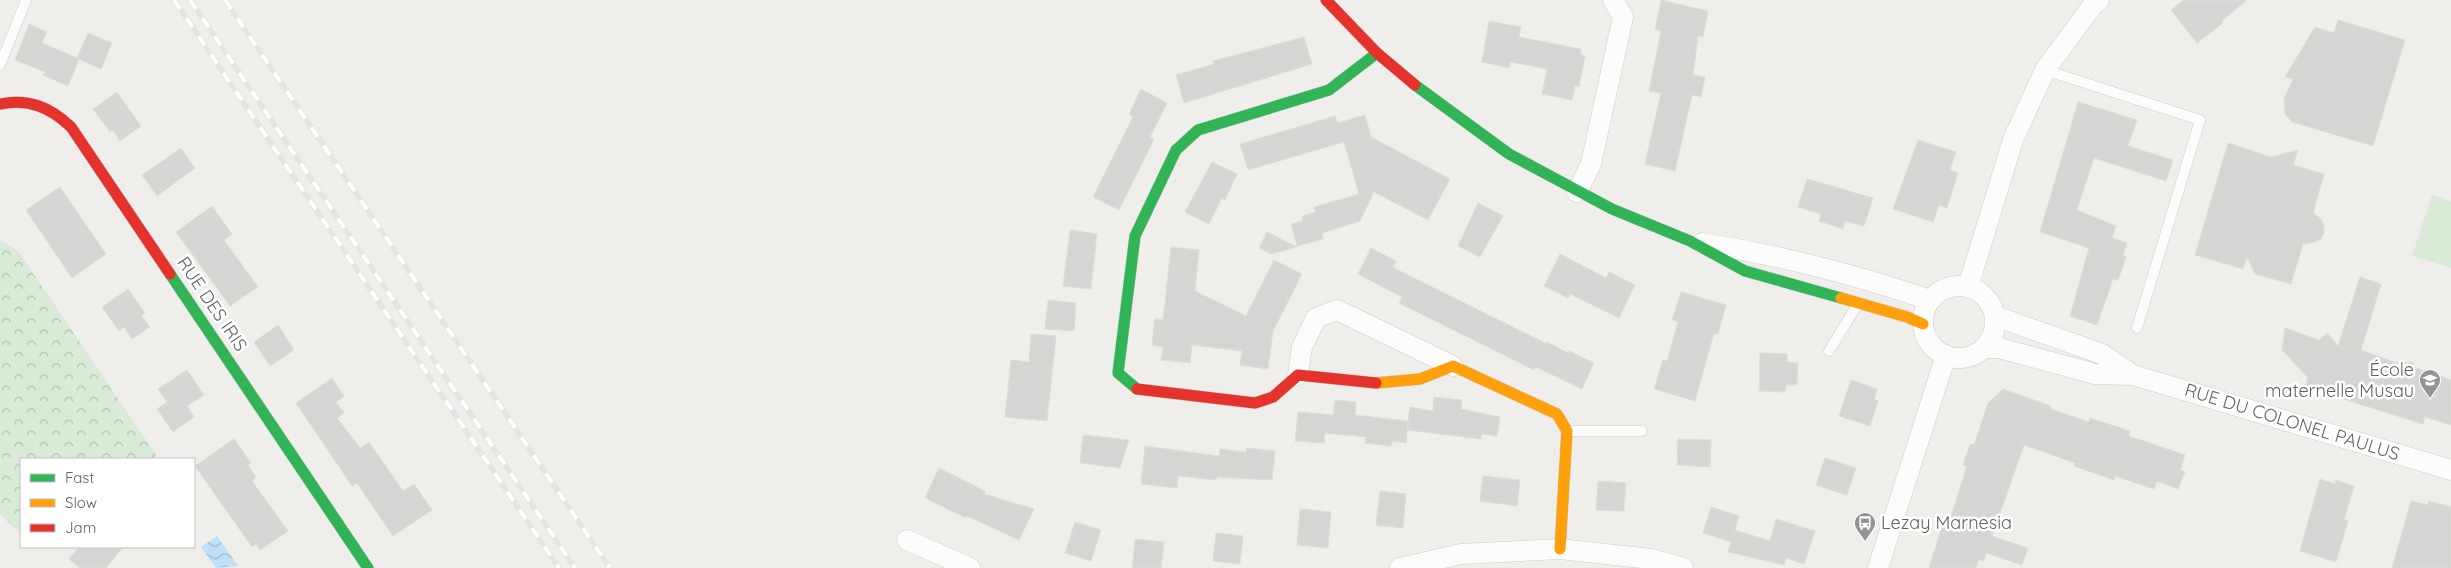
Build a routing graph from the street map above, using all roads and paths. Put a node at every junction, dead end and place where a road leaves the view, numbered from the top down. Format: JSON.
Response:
{"nodes":[{"id":1,"x":26,"y":0,"type":"edge"},
{"id":2,"x":1326,"y":0,"type":"edge"},
{"id":3,"x":1613,"y":0,"type":"edge"},
{"id":4,"x":2099,"y":0,"type":"edge"},
{"id":5,"x":1377,"y":53,"type":"junction"},
{"id":6,"x":0,"y":65,"type":"edge"},
{"id":7,"x":2045,"y":70,"type":"junction"},
{"id":8,"x":0,"y":104,"type":"edge"},
{"id":9,"x":1577,"y":192,"type":"junction"},
{"id":10,"x":1690,"y":241,"type":"joint"},
{"id":11,"x":1968,"y":287,"type":"junction"},
{"id":12,"x":1866,"y":293,"type":"junction"},
{"id":13,"x":1930,"y":300,"type":"junction"},
{"id":14,"x":1995,"y":316,"type":"junction"},
{"id":15,"x":1923,"y":324,"type":"junction"},
{"id":16,"x":2137,"y":328,"type":"dead end"},
{"id":17,"x":1984,"y":348,"type":"junction"},
{"id":18,"x":1829,"y":351,"type":"dead end"},
{"id":19,"x":1946,"y":355,"type":"junction"},
{"id":20,"x":1453,"y":366,"type":"junction"},
{"id":21,"x":1298,"y":375,"type":"junction"},
{"id":22,"x":2133,"y":375,"type":"junction"},
{"id":23,"x":1567,"y":431,"type":"junction"},
{"id":24,"x":1642,"y":431,"type":"dead end"},
{"id":25,"x":2451,"y":470,"type":"edge"},
{"id":26,"x":907,"y":540,"type":"dead end"},
{"id":27,"x":1560,"y":549,"type":"junction"},
{"id":28,"x":368,"y":568,"type":"edge"},
{"id":29,"x":970,"y":568,"type":"edge"},
{"id":30,"x":1400,"y":568,"type":"edge"},
{"id":31,"x":1683,"y":568,"type":"edge"},
{"id":32,"x":1878,"y":568,"type":"edge"}],
"edges":[{"from":1,"to":6,"type":"lane"},
{"from":2,"to":5,"type":"street"},
{"from":3,"to":9,"type":"street"},
{"from":4,"to":7,"type":"street"},
{"from":5,"to":9,"type":"street"},
{"from":5,"to":21,"type":"street"},
{"from":7,"to":11,"type":"street"},
{"from":7,"to":16,"type":"lane"},
{"from":8,"to":28,"type":"street","name":"RUE DES IRIS"},
{"from":9,"to":10,"type":"street"},
{"from":10,"to":12,"type":"street"},
{"from":11,"to":13,"type":"street"},
{"from":11,"to":14,"type":"street"},
{"from":12,"to":13,"type":"street"},
{"from":12,"to":15,"type":"street"},
{"from":12,"to":18,"type":"lane"},
{"from":13,"to":15,"type":"street"},
{"from":14,"to":17,"type":"street"},
{"from":14,"to":22,"type":"street","name":"RUE DU COLONEL PAULUS"},
{"from":15,"to":19,"type":"street"},
{"from":17,"to":19,"type":"street"},
{"from":17,"to":22,"type":"street","name":"RUE DU COLONEL PAULUS"},
{"from":19,"to":32,"type":"street"},
{"from":20,"to":21,"type":"street"},
{"from":20,"to":21,"type":"street"},
{"from":20,"to":23,"type":"street"},
{"from":22,"to":25,"type":"street","name":"RUE DU COLONEL PAULUS"},
{"from":23,"to":24,"type":"lane"},
{"from":23,"to":27,"type":"street"},
{"from":26,"to":29,"type":"street"},
{"from":27,"to":30,"type":"street"},
{"from":27,"to":31,"type":"street"}]}
